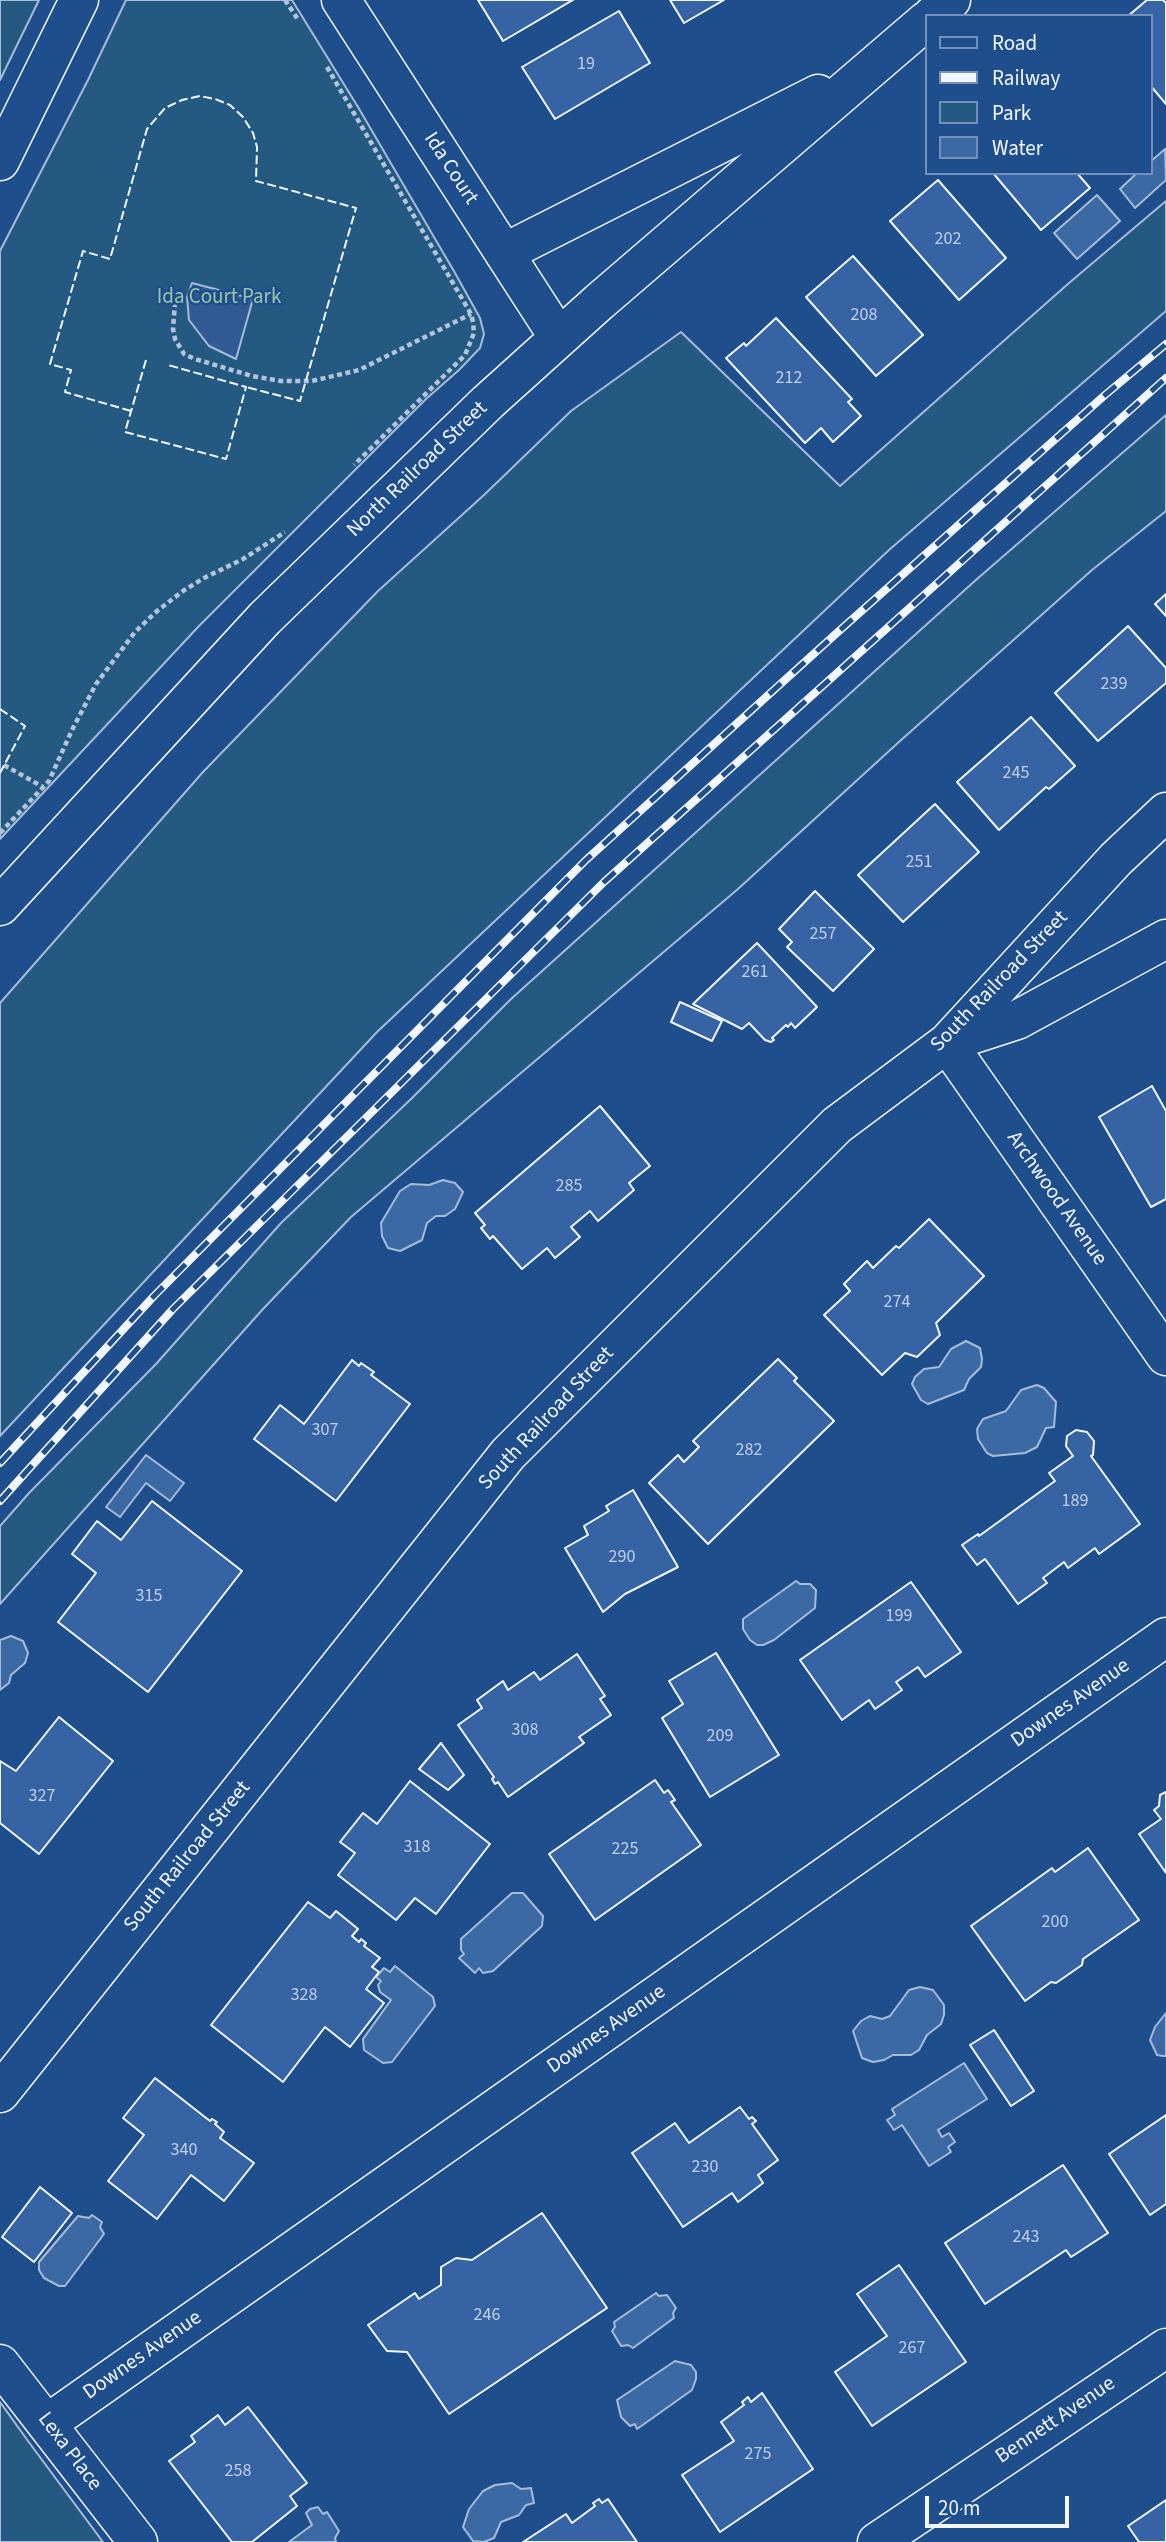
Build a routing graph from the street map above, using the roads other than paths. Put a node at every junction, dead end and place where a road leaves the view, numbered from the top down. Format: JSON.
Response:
{"nodes":[{"id":1,"x":79,"y":0,"type":"edge"},
{"id":2,"x":341,"y":0,"type":"edge"},
{"id":3,"x":951,"y":0,"type":"edge"},
{"id":4,"x":934,"y":14,"type":"edge"},
{"id":5,"x":925,"y":22,"type":"edge"},
{"id":6,"x":869,"y":68,"type":"junction"},
{"id":7,"x":0,"y":161,"type":"edge"},
{"id":8,"x":504,"y":253,"type":"junction"},
{"id":9,"x":559,"y":338,"type":"junction"},
{"id":10,"x":1166,"y":812,"type":"edge"},
{"id":11,"x":0,"y":906,"type":"edge"},
{"id":12,"x":1166,"y":939,"type":"edge"},
{"id":13,"x":947,"y":1043,"type":"junction"},
{"id":14,"x":1166,"y":1356,"type":"edge"},
{"id":15,"x":1166,"y":1637,"type":"edge"},
{"id":16,"x":0,"y":2093,"type":"edge"},
{"id":17,"x":1166,"y":2348,"type":"edge"},
{"id":18,"x":0,"y":2364,"type":"edge"},
{"id":19,"x":48,"y":2423,"type":"junction"},
{"id":20,"x":138,"y":2542,"type":"edge"},
{"id":21,"x":877,"y":2542,"type":"edge"}],
"edges":[{"from":1,"to":7,"type":"street"},
{"from":2,"to":8,"type":"street","name":"Ida Court"},
{"from":3,"to":4,"type":"street"},
{"from":5,"to":6,"type":"street","name":"North Railroad Street"},
{"from":6,"to":8,"type":"street","name":"North Railroad Street"},
{"from":6,"to":9,"type":"street","name":"North Railroad Street"},
{"from":8,"to":9,"type":"street","name":"Ida Court"},
{"from":9,"to":11,"type":"street","name":"North Railroad Street"},
{"from":10,"to":13,"type":"street","name":"South Railroad Street"},
{"from":12,"to":13,"type":"street"},
{"from":13,"to":14,"type":"street","name":"Archwood Avenue"},
{"from":13,"to":16,"type":"street","name":"South Railroad Street"},
{"from":15,"to":19,"type":"street","name":"Downes Avenue"},
{"from":17,"to":21,"type":"street","name":"Bennett Avenue"},
{"from":18,"to":19,"type":"street","name":"Lexa Place"},
{"from":19,"to":20,"type":"street","name":"Lexa Place"}]}
